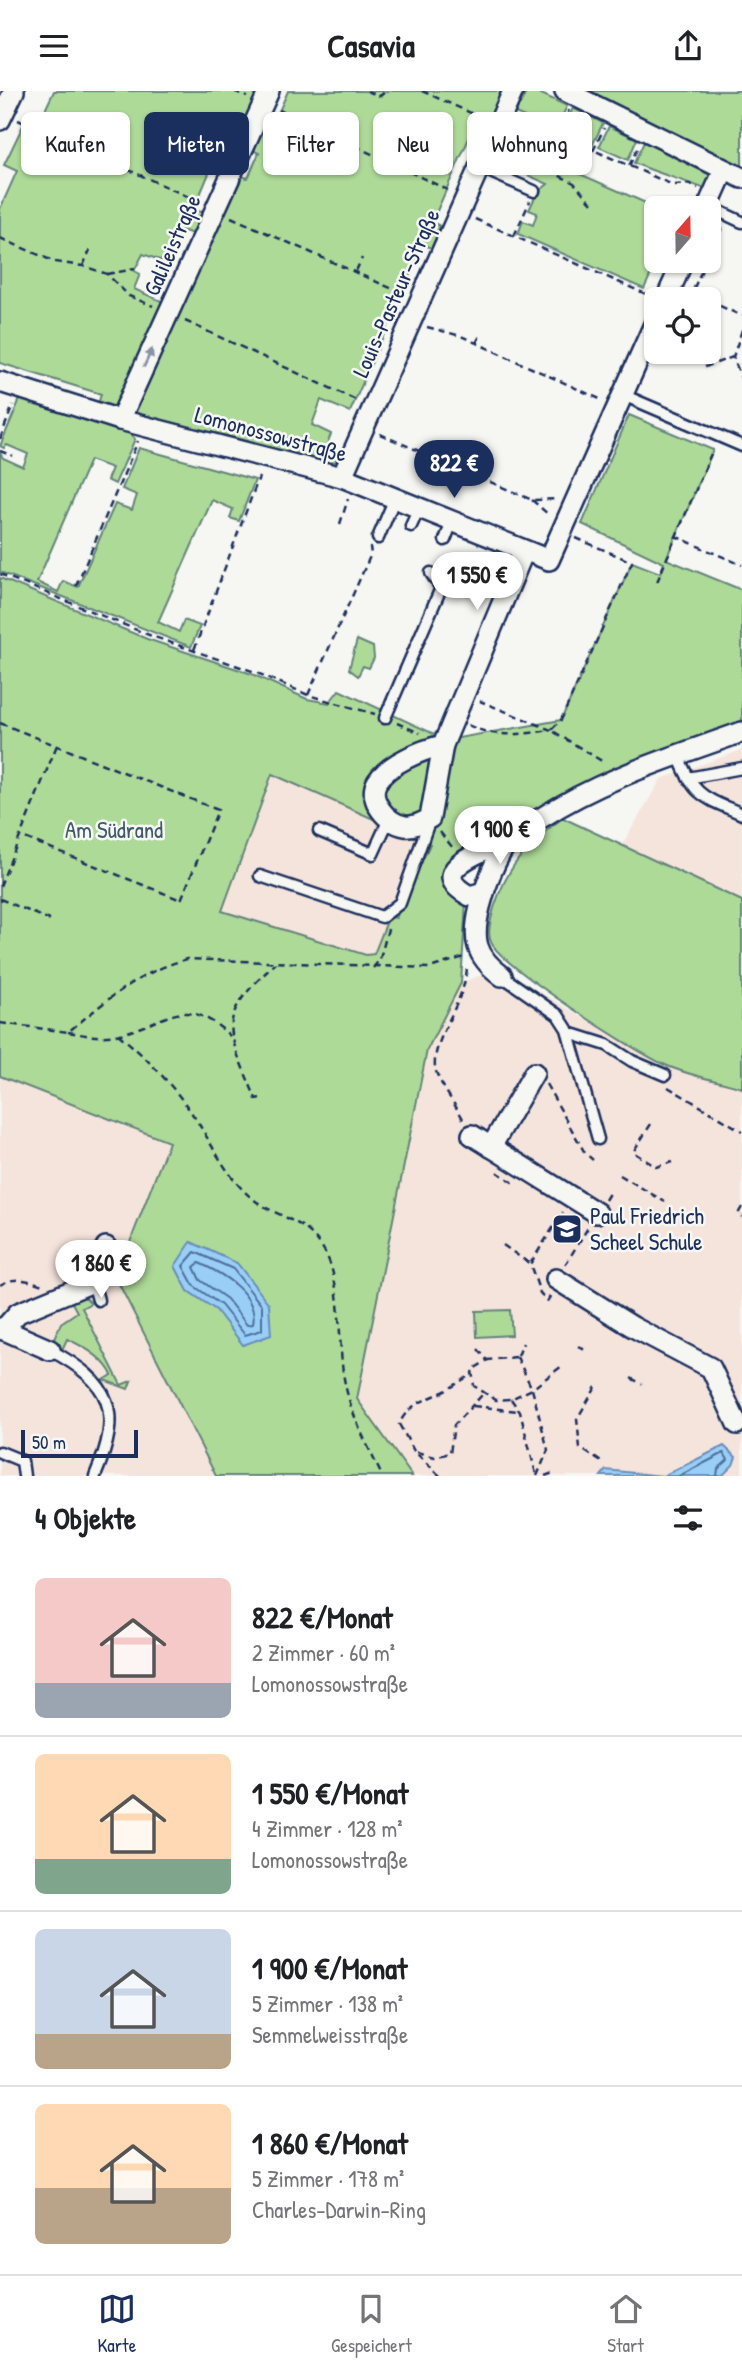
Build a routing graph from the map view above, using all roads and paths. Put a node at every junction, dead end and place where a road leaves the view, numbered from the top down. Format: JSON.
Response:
{"nodes":[{"id":1,"x":14,"y":91,"type":"edge"},
{"id":2,"x":234,"y":91,"type":"edge"},
{"id":3,"x":367,"y":91,"type":"edge"},
{"id":4,"x":386,"y":91,"type":"edge"},
{"id":5,"x":422,"y":91,"type":"edge"},
{"id":6,"x":513,"y":91,"type":"edge"},
{"id":7,"x":266,"y":97,"type":"edge"},
{"id":8,"x":568,"y":98,"type":"edge"},
{"id":9,"x":467,"y":112,"type":"edge"},
{"id":10,"x":503,"y":112,"type":"edge"},
{"id":11,"x":0,"y":120,"type":"edge"},
{"id":12,"x":607,"y":122,"type":"dead end"},
{"id":13,"x":642,"y":139,"type":"dead end"},
{"id":14,"x":593,"y":151,"type":"joint"},
{"id":15,"x":629,"y":166,"type":"junction"},
{"id":16,"x":475,"y":175,"type":"edge"},
{"id":17,"x":497,"y":175,"type":"edge"},
{"id":18,"x":562,"y":175,"type":"edge"},
{"id":19,"x":742,"y":179,"type":"edge"},
{"id":20,"x":534,"y":191,"type":"joint"},
{"id":21,"x":714,"y":191,"type":"edge"},
{"id":22,"x":592,"y":203,"type":"dead end"},
{"id":23,"x":462,"y":205,"type":"junction"},
{"id":24,"x":742,"y":222,"type":"edge"},
{"id":25,"x":514,"y":236,"type":"junction"},
{"id":26,"x":0,"y":238,"type":"edge"},
{"id":27,"x":90,"y":250,"type":"dead end"},
{"id":28,"x":362,"y":258,"type":"dead end"},
{"id":29,"x":83,"y":265,"type":"junction"},
{"id":30,"x":135,"y":269,"type":"dead end"},
{"id":31,"x":356,"y":272,"type":"dead end"},
{"id":32,"x":107,"y":274,"type":"junction"},
{"id":33,"x":644,"y":293,"type":"edge"},
{"id":34,"x":721,"y":306,"type":"edge"},
{"id":35,"x":169,"y":313,"type":"junction"},
{"id":36,"x":742,"y":316,"type":"edge"},
{"id":37,"x":410,"y":323,"type":"junction"},
{"id":38,"x":742,"y":330,"type":"edge"},
{"id":39,"x":481,"y":334,"type":"dead end"},
{"id":40,"x":477,"y":343,"type":"junction"},
{"id":41,"x":644,"y":347,"type":"edge"},
{"id":42,"x":733,"y":357,"type":"junction"},
{"id":43,"x":705,"y":367,"type":"dead end"},
{"id":44,"x":742,"y":380,"type":"edge"},
{"id":45,"x":0,"y":382,"type":"edge"},
{"id":46,"x":17,"y":395,"type":"dead end"},
{"id":47,"x":620,"y":401,"type":"junction"},
{"id":48,"x":372,"y":407,"type":"junction"},
{"id":49,"x":120,"y":420,"type":"junction"},
{"id":50,"x":364,"y":427,"type":"junction"},
{"id":51,"x":141,"y":434,"type":"dead end"},
{"id":52,"x":719,"y":436,"type":"junction"},
{"id":53,"x":0,"y":439,"type":"edge"},
{"id":54,"x":742,"y":446,"type":"edge"},
{"id":55,"x":0,"y":451,"type":"edge"},
{"id":56,"x":13,"y":456,"type":"dead end"},
{"id":57,"x":486,"y":468,"type":"dead end"},
{"id":58,"x":259,"y":477,"type":"dead end"},
{"id":59,"x":342,"y":477,"type":"junction"},
{"id":60,"x":482,"y":478,"type":"junction"},
{"id":61,"x":395,"y":498,"type":"junction"},
{"id":62,"x":348,"y":499,"type":"dead end"},
{"id":63,"x":532,"y":500,"type":"junction"},
{"id":64,"x":573,"y":506,"type":"junction"},
{"id":65,"x":340,"y":524,"type":"dead end"},
{"id":66,"x":561,"y":532,"type":"junction"},
{"id":67,"x":675,"y":536,"type":"junction"},
{"id":68,"x":378,"y":538,"type":"dead end"},
{"id":69,"x":524,"y":551,"type":"junction"},
{"id":70,"x":371,"y":554,"type":"dead end"},
{"id":71,"x":742,"y":565,"type":"edge"},
{"id":72,"x":431,"y":573,"type":"joint"},
{"id":73,"x":0,"y":574,"type":"edge"},
{"id":74,"x":657,"y":582,"type":"dead end"},
{"id":75,"x":76,"y":586,"type":"dead end"},
{"id":76,"x":489,"y":598,"type":"dead end"},
{"id":77,"x":193,"y":651,"type":"junction"},
{"id":78,"x":464,"y":694,"type":"junction"},
{"id":79,"x":308,"y":695,"type":"junction"},
{"id":80,"x":454,"y":715,"type":"junction"},
{"id":81,"x":385,"y":718,"type":"junction"},
{"id":82,"x":0,"y":723,"type":"edge"},
{"id":83,"x":551,"y":730,"type":"junction"},
{"id":84,"x":742,"y":732,"type":"edge"},
{"id":85,"x":436,"y":741,"type":"junction"},
{"id":86,"x":57,"y":745,"type":"junction"},
{"id":87,"x":678,"y":755,"type":"junction"},
{"id":88,"x":742,"y":768,"type":"edge"},
{"id":89,"x":623,"y":774,"type":"junction"},
{"id":90,"x":688,"y":778,"type":"junction"},
{"id":91,"x":742,"y":814,"type":"edge"},
{"id":92,"x":430,"y":818,"type":"junction"},
{"id":93,"x":389,"y":819,"type":"junction"},
{"id":94,"x":319,"y":831,"type":"dead end"},
{"id":95,"x":20,"y":836,"type":"junction"},
{"id":96,"x":509,"y":840,"type":"junction"},
{"id":97,"x":462,"y":859,"type":"junction"},
{"id":98,"x":260,"y":876,"type":"dead end"},
{"id":99,"x":0,"y":886,"type":"edge"},
{"id":100,"x":484,"y":892,"type":"junction"},
{"id":101,"x":0,"y":899,"type":"edge"},
{"id":102,"x":393,"y":911,"type":"junction"},
{"id":103,"x":50,"y":920,"type":"dead end"},
{"id":104,"x":475,"y":946,"type":"junction"},
{"id":105,"x":276,"y":963,"type":"junction"},
{"id":106,"x":373,"y":968,"type":"junction"},
{"id":107,"x":502,"y":976,"type":"joint"},
{"id":108,"x":0,"y":1023,"type":"edge"},
{"id":109,"x":68,"y":1032,"type":"junction"},
{"id":110,"x":569,"y":1033,"type":"junction"},
{"id":111,"x":118,"y":1034,"type":"junction"},
{"id":112,"x":230,"y":1036,"type":"junction"},
{"id":113,"x":534,"y":1073,"type":"joint"},
{"id":114,"x":664,"y":1080,"type":"joint"},
{"id":115,"x":260,"y":1098,"type":"dead end"},
{"id":116,"x":651,"y":1124,"type":"dead end"},
{"id":117,"x":742,"y":1131,"type":"edge"},
{"id":118,"x":472,"y":1135,"type":"joint"},
{"id":119,"x":598,"y":1139,"type":"dead end"},
{"id":120,"x":491,"y":1147,"type":"junction"},
{"id":121,"x":593,"y":1160,"type":"dead end"},
{"id":122,"x":672,"y":1163,"type":"dead end"},
{"id":123,"x":620,"y":1175,"type":"dead end"},
{"id":124,"x":611,"y":1190,"type":"dead end"},
{"id":125,"x":572,"y":1197,"type":"junction"},
{"id":126,"x":665,"y":1202,"type":"dead end"},
{"id":127,"x":742,"y":1207,"type":"edge"},
{"id":128,"x":597,"y":1213,"type":"junction"},
{"id":129,"x":742,"y":1217,"type":"edge"},
{"id":130,"x":503,"y":1245,"type":"dead end"},
{"id":131,"x":106,"y":1247,"type":"dead end"},
{"id":132,"x":530,"y":1263,"type":"junction"},
{"id":133,"x":556,"y":1279,"type":"junction"},
{"id":134,"x":0,"y":1285,"type":"edge"},
{"id":135,"x":65,"y":1292,"type":"junction"},
{"id":136,"x":1,"y":1330,"type":"edge"},
{"id":137,"x":523,"y":1343,"type":"dead end"},
{"id":138,"x":578,"y":1346,"type":"dead end"},
{"id":139,"x":478,"y":1349,"type":"dead end"},
{"id":140,"x":50,"y":1350,"type":"joint"},
{"id":141,"x":588,"y":1352,"type":"dead end"},
{"id":142,"x":517,"y":1357,"type":"junction"},
{"id":143,"x":488,"y":1360,"type":"junction"},
{"id":144,"x":562,"y":1366,"type":"dead end"},
{"id":145,"x":472,"y":1374,"type":"junction"},
{"id":146,"x":631,"y":1378,"type":"dead end"},
{"id":147,"x":642,"y":1384,"type":"dead end"},
{"id":148,"x":596,"y":1387,"type":"dead end"},
{"id":149,"x":532,"y":1389,"type":"junction"},
{"id":150,"x":484,"y":1393,"type":"junction"},
{"id":151,"x":511,"y":1399,"type":"junction"},
{"id":152,"x":473,"y":1406,"type":"junction"},
{"id":153,"x":520,"y":1412,"type":"junction"},
{"id":154,"x":737,"y":1425,"type":"dead end"},
{"id":155,"x":414,"y":1451,"type":"junction"},
{"id":156,"x":0,"y":1452,"type":"edge"},
{"id":157,"x":603,"y":1463,"type":"dead end"},
{"id":158,"x":553,"y":1473,"type":"dead end"},
{"id":159,"x":537,"y":1475,"type":"edge"},
{"id":160,"x":24,"y":1476,"type":"edge"},
{"id":161,"x":95,"y":1476,"type":"edge"},
{"id":162,"x":382,"y":1476,"type":"edge"},
{"id":163,"x":440,"y":1476,"type":"edge"},
{"id":164,"x":545,"y":1476,"type":"edge"}],
"edges":[{"from":1,"to":11,"type":"street"},
{"from":2,"to":7,"type":"path"},
{"from":3,"to":4,"type":"path"},
{"from":5,"to":9,"type":"path"},
{"from":6,"to":10,"type":"street","name":"Louis-Pasteur-Straße"},
{"from":7,"to":23,"type":"path"},
{"from":7,"to":35,"type":"street","name":"Galileistraße"},
{"from":8,"to":21,"type":"street"},
{"from":12,"to":14,"type":"path"},
{"from":13,"to":15,"type":"path"},
{"from":14,"to":15,"type":"path"},
{"from":15,"to":21,"type":"path"},
{"from":16,"to":23,"type":"street","name":"Louis-Pasteur-Straße"},
{"from":17,"to":20,"type":"lane"},
{"from":18,"to":22,"type":"path"},
{"from":19,"to":21,"type":"street"},
{"from":20,"to":25,"type":"path"},
{"from":21,"to":24,"type":"lane"},
{"from":23,"to":25,"type":"path"},
{"from":23,"to":37,"type":"street","name":"Louis-Pasteur-Straße"},
{"from":25,"to":33,"type":"path"},
{"from":26,"to":29,"type":"path"},
{"from":27,"to":29,"type":"path"},
{"from":28,"to":31,"type":"path"},
{"from":29,"to":32,"type":"path"},
{"from":30,"to":32,"type":"path"},
{"from":32,"to":35,"type":"path"},
{"from":34,"to":36,"type":"path"},
{"from":35,"to":48,"type":"path"},
{"from":49,"to":35,"type":"street","name":"Galileistraße","one_way":true},
{"from":37,"to":40,"type":"path"},
{"from":37,"to":48,"type":"street","name":"Louis-Pasteur-Straße"},
{"from":38,"to":42,"type":"path"},
{"from":39,"to":40,"type":"path"},
{"from":40,"to":47,"type":"path"},
{"from":41,"to":47,"type":"street","name":"Lomonossowstraße"},
{"from":42,"to":43,"type":"path"},
{"from":42,"to":44,"type":"path"},
{"from":45,"to":49,"type":"street","name":"Lomonossowstraße"},
{"from":46,"to":53,"type":"path"},
{"from":47,"to":52,"type":"lane"},
{"from":47,"to":64,"type":"street","name":"Lomonossowstraße"},
{"from":48,"to":50,"type":"street","name":"Louis-Pasteur-Straße"},
{"from":49,"to":59,"type":"street","name":"Lomonossowstraße"},
{"from":50,"to":59,"type":"street","name":"Louis-Pasteur-Straße"},
{"from":50,"to":60,"type":"path"},
{"from":51,"to":75,"type":"path"},
{"from":52,"to":54,"type":"lane"},
{"from":52,"to":67,"type":"path"},
{"from":55,"to":56,"type":"path"},
{"from":57,"to":60,"type":"path"},
{"from":58,"to":77,"type":"path"},
{"from":59,"to":61,"type":"street","name":"Lomonossowstraße"},
{"from":60,"to":63,"type":"path"},
{"from":61,"to":68,"type":"lane"},
{"from":61,"to":69,"type":"street","name":"Lomonossowstraße"},
{"from":62,"to":65,"type":"path"},
{"from":63,"to":64,"type":"path"},
{"from":63,"to":66,"type":"path"},
{"from":64,"to":66,"type":"street","name":"Lomonossowstraße"},
{"from":66,"to":69,"type":"street","name":"Lomonossowstraße"},
{"from":66,"to":83,"type":"path"},
{"from":67,"to":71,"type":"path"},
{"from":67,"to":74,"type":"path"},
{"from":69,"to":78,"type":"street"},
{"from":70,"to":79,"type":"path"},
{"from":72,"to":76,"type":"path"},
{"from":72,"to":81,"type":"lane"},
{"from":73,"to":77,"type":"path"},
{"from":77,"to":79,"type":"path"},
{"from":78,"to":80,"type":"street"},
{"from":78,"to":83,"type":"path"},
{"from":79,"to":81,"type":"path"},
{"from":80,"to":83,"type":"path"},
{"from":80,"to":85,"type":"street"},
{"from":81,"to":85,"type":"path"},
{"from":82,"to":86,"type":"path"},
{"from":83,"to":89,"type":"path"},
{"from":84,"to":87,"type":"street"},
{"from":85,"to":92,"type":"street"},
{"from":85,"to":93,"type":"street"},
{"from":86,"to":95,"type":"path"},
{"from":86,"to":95,"type":"path"},
{"from":87,"to":89,"type":"street"},
{"from":87,"to":90,"type":"lane"},
{"from":88,"to":90,"type":"lane"},
{"from":89,"to":96,"type":"street"},
{"from":90,"to":91,"type":"lane"},
{"from":92,"to":93,"type":"street"},
{"from":92,"to":97,"type":"path"},
{"from":92,"to":102,"type":"lane"},
{"from":93,"to":94,"type":"lane"},
{"from":95,"to":99,"type":"path"},
{"from":96,"to":97,"type":"street"},
{"from":96,"to":100,"type":"street"},
{"from":97,"to":100,"type":"street"},
{"from":98,"to":102,"type":"lane"},
{"from":100,"to":104,"type":"street"},
{"from":101,"to":103,"type":"path"},
{"from":102,"to":106,"type":"path"},
{"from":104,"to":106,"type":"path"},
{"from":104,"to":107,"type":"street"},
{"from":104,"to":118,"type":"path"},
{"from":105,"to":106,"type":"path"},
{"from":105,"to":109,"type":"path"},
{"from":105,"to":112,"type":"path"},
{"from":107,"to":110,"type":"lane"},
{"from":108,"to":109,"type":"path"},
{"from":109,"to":111,"type":"path"},
{"from":110,"to":114,"type":"lane"},
{"from":110,"to":119,"type":"lane"},
{"from":111,"to":112,"type":"path"},
{"from":111,"to":162,"type":"path"},
{"from":112,"to":115,"type":"path"},
{"from":113,"to":120,"type":"street"},
{"from":113,"to":121,"type":"path"},
{"from":114,"to":117,"type":"path"},
{"from":116,"to":122,"type":"path"},
{"from":118,"to":120,"type":"street"},
{"from":120,"to":125,"type":"street"},
{"from":123,"to":126,"type":"path"},
{"from":124,"to":128,"type":"path"},
{"from":125,"to":128,"type":"street"},
{"from":125,"to":132,"type":"path"},
{"from":127,"to":129,"type":"path"},
{"from":128,"to":133,"type":"path"},
{"from":130,"to":132,"type":"path"},
{"from":131,"to":135,"type":"street"},
{"from":132,"to":133,"type":"path"},
{"from":133,"to":154,"type":"street"},
{"from":134,"to":135,"type":"path"},
{"from":135,"to":136,"type":"street"},
{"from":136,"to":140,"type":"street"},
{"from":137,"to":142,"type":"path"},
{"from":138,"to":141,"type":"path"},
{"from":139,"to":143,"type":"path"},
{"from":140,"to":161,"type":"lane"},
{"from":142,"to":143,"type":"path"},
{"from":142,"to":149,"type":"path"},
{"from":143,"to":145,"type":"path"},
{"from":144,"to":149,"type":"path"},
{"from":145,"to":150,"type":"path"},
{"from":145,"to":155,"type":"path"},
{"from":146,"to":147,"type":"path"},
{"from":148,"to":157,"type":"path"},
{"from":149,"to":151,"type":"path"},
{"from":149,"to":159,"type":"path"},
{"from":150,"to":151,"type":"path"},
{"from":150,"to":152,"type":"path"},
{"from":151,"to":153,"type":"path"},
{"from":152,"to":153,"type":"path"},
{"from":152,"to":155,"type":"path"},
{"from":153,"to":159,"type":"path"},
{"from":155,"to":163,"type":"path"},
{"from":156,"to":160,"type":"lane"},
{"from":158,"to":164,"type":"path"}]}
